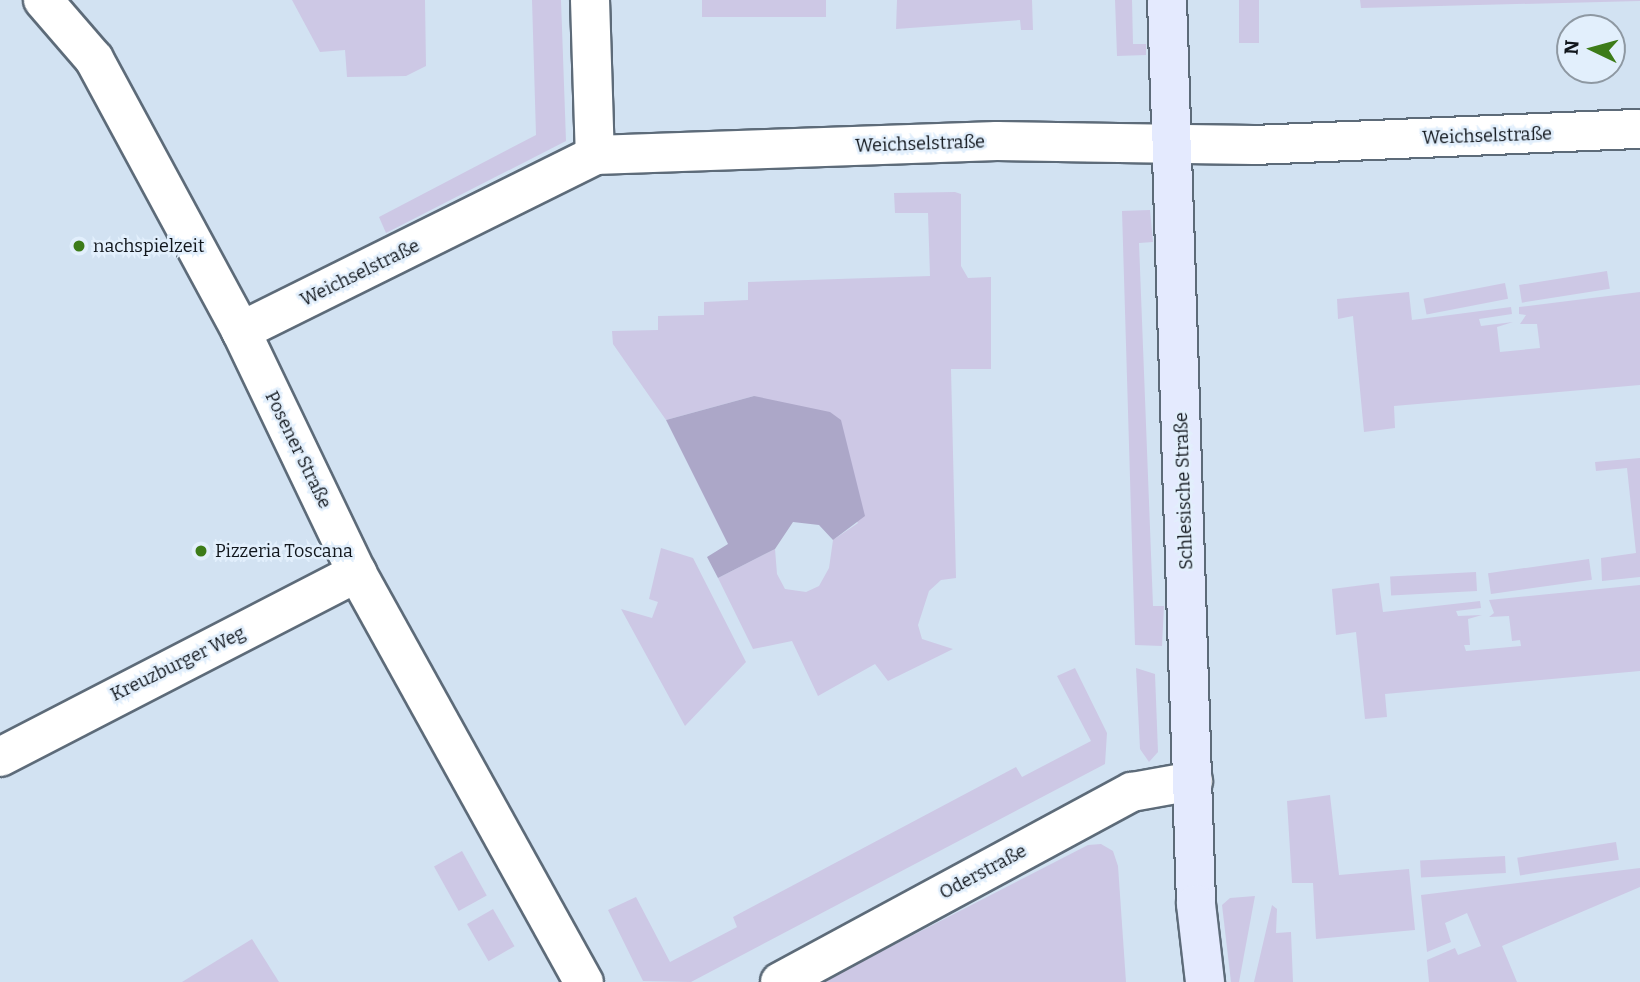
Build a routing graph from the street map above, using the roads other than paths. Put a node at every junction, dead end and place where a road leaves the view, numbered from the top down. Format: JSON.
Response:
{"nodes":[{"id":1,"x":43,"y":0,"type":"edge"},
{"id":2,"x":590,"y":0,"type":"edge"},
{"id":3,"x":1167,"y":0,"type":"edge"},
{"id":4,"x":1640,"y":129,"type":"edge"},
{"id":5,"x":1173,"y":142,"type":"junction"},
{"id":6,"x":595,"y":155,"type":"junction"},
{"id":7,"x":241,"y":331,"type":"junction"},
{"id":8,"x":357,"y":573,"type":"junction"},
{"id":9,"x":0,"y":757,"type":"edge"},
{"id":10,"x":1193,"y":781,"type":"junction"},
{"id":11,"x":584,"y":982,"type":"edge"},
{"id":12,"x":780,"y":982,"type":"edge"},
{"id":13,"x":1206,"y":982,"type":"edge"}],
"edges":[{"from":1,"to":7,"type":"street","name":"Posener Straße"},
{"from":2,"to":6,"type":"street"},
{"from":3,"to":5,"type":"street","name":"Schlesische Straße"},
{"from":4,"to":5,"type":"street","name":"Weichselstraße"},
{"from":5,"to":6,"type":"street","name":"Weichselstraße"},
{"from":5,"to":10,"type":"street","name":"Schlesische Straße"},
{"from":6,"to":7,"type":"street","name":"Weichselstraße"},
{"from":7,"to":8,"type":"street","name":"Posener Straße"},
{"from":8,"to":9,"type":"street","name":"Kreuzburger Weg"},
{"from":8,"to":11,"type":"street","name":"Posener Straße"},
{"from":10,"to":12,"type":"street","name":"Oderstraße"},
{"from":10,"to":13,"type":"street","name":"Schlesische Straße"}]}
